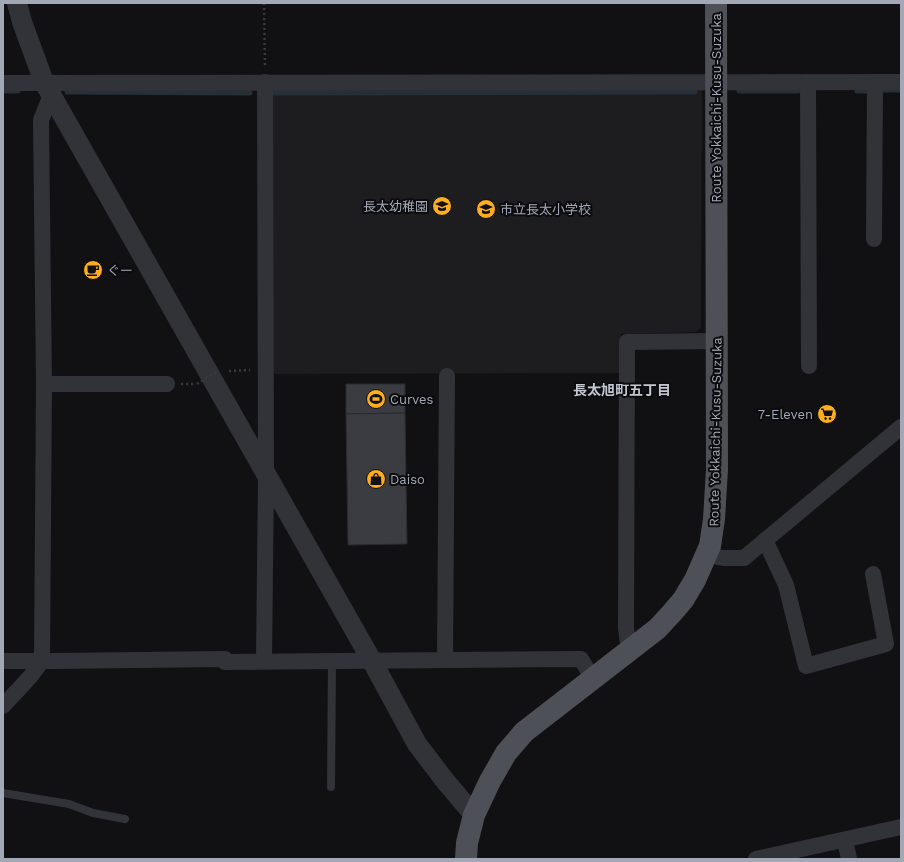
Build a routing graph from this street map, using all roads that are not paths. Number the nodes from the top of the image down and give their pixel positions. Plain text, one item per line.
1 (17, 3) edge
2 (716, 3) edge
3 (3, 82) edge
4 (264, 82) junction
5 (716, 82) junction
6 (808, 82) junction
7 (875, 82) junction
8 (901, 82) edge
9 (48, 89) junction
10 (874, 239) dead end
11 (717, 341) junction
12 (809, 366) dead end
13 (447, 376) dead end
14 (44, 384) junction
15 (167, 384) dead end
16 (901, 427) edge
17 (266, 476) junction
18 (765, 540) junction
19 (707, 555) junction
20 (873, 574) dead end
21 (629, 651) junction
22 (42, 660) junction
23 (445, 660) junction
24 (3, 661) edge
25 (264, 661) junction
26 (332, 661) junction
27 (372, 661) junction
28 (593, 679) junction
29 (3, 706) edge
30 (331, 787) dead end
31 (3, 793) edge
32 (474, 815) junction
33 (126, 819) dead end
34 (901, 827) edge
35 (844, 840) junction
36 (766, 858) edge
37 (466, 859) edge
38 (849, 859) edge

1 - 9 street
2 - 5 main road, Route Yokkaichi-Kusu-Suzuka
3 - 9 street
4 - 5 street
4 - 9 street
4 - 17 street
5 - 6 street
5 - 11 main road, Route Yokkaichi-Kusu-Suzuka
6 - 7 street
6 - 12 street
7 - 8 street
7 - 10 street
9 - 14 street
9 - 17 street
11 - 19 main road, Route Yokkaichi-Kusu-Suzuka
11 - 21 street
13 - 23 street
14 - 15 street
14 - 22 street
16 - 18 street
17 - 25 street
17 - 27 street
18 - 19 street
18 - 20 street
19 - 21 main road, Route Yokkaichi-Kusu-Suzuka
21 - 28 main road, Route Yokkaichi-Kusu-Suzuka
22 - 24 street
22 - 25 street
22 - 29 street
23 - 27 street
23 - 28 street
25 - 26 street
26 - 27 street
26 - 30 lane
27 - 32 street
28 - 32 main road, Route Yokkaichi-Kusu-Suzuka
31 - 33 lane
32 - 37 main road, Route Yokkaichi-Kusu-Suzuka
34 - 35 street
35 - 36 street
35 - 38 street

